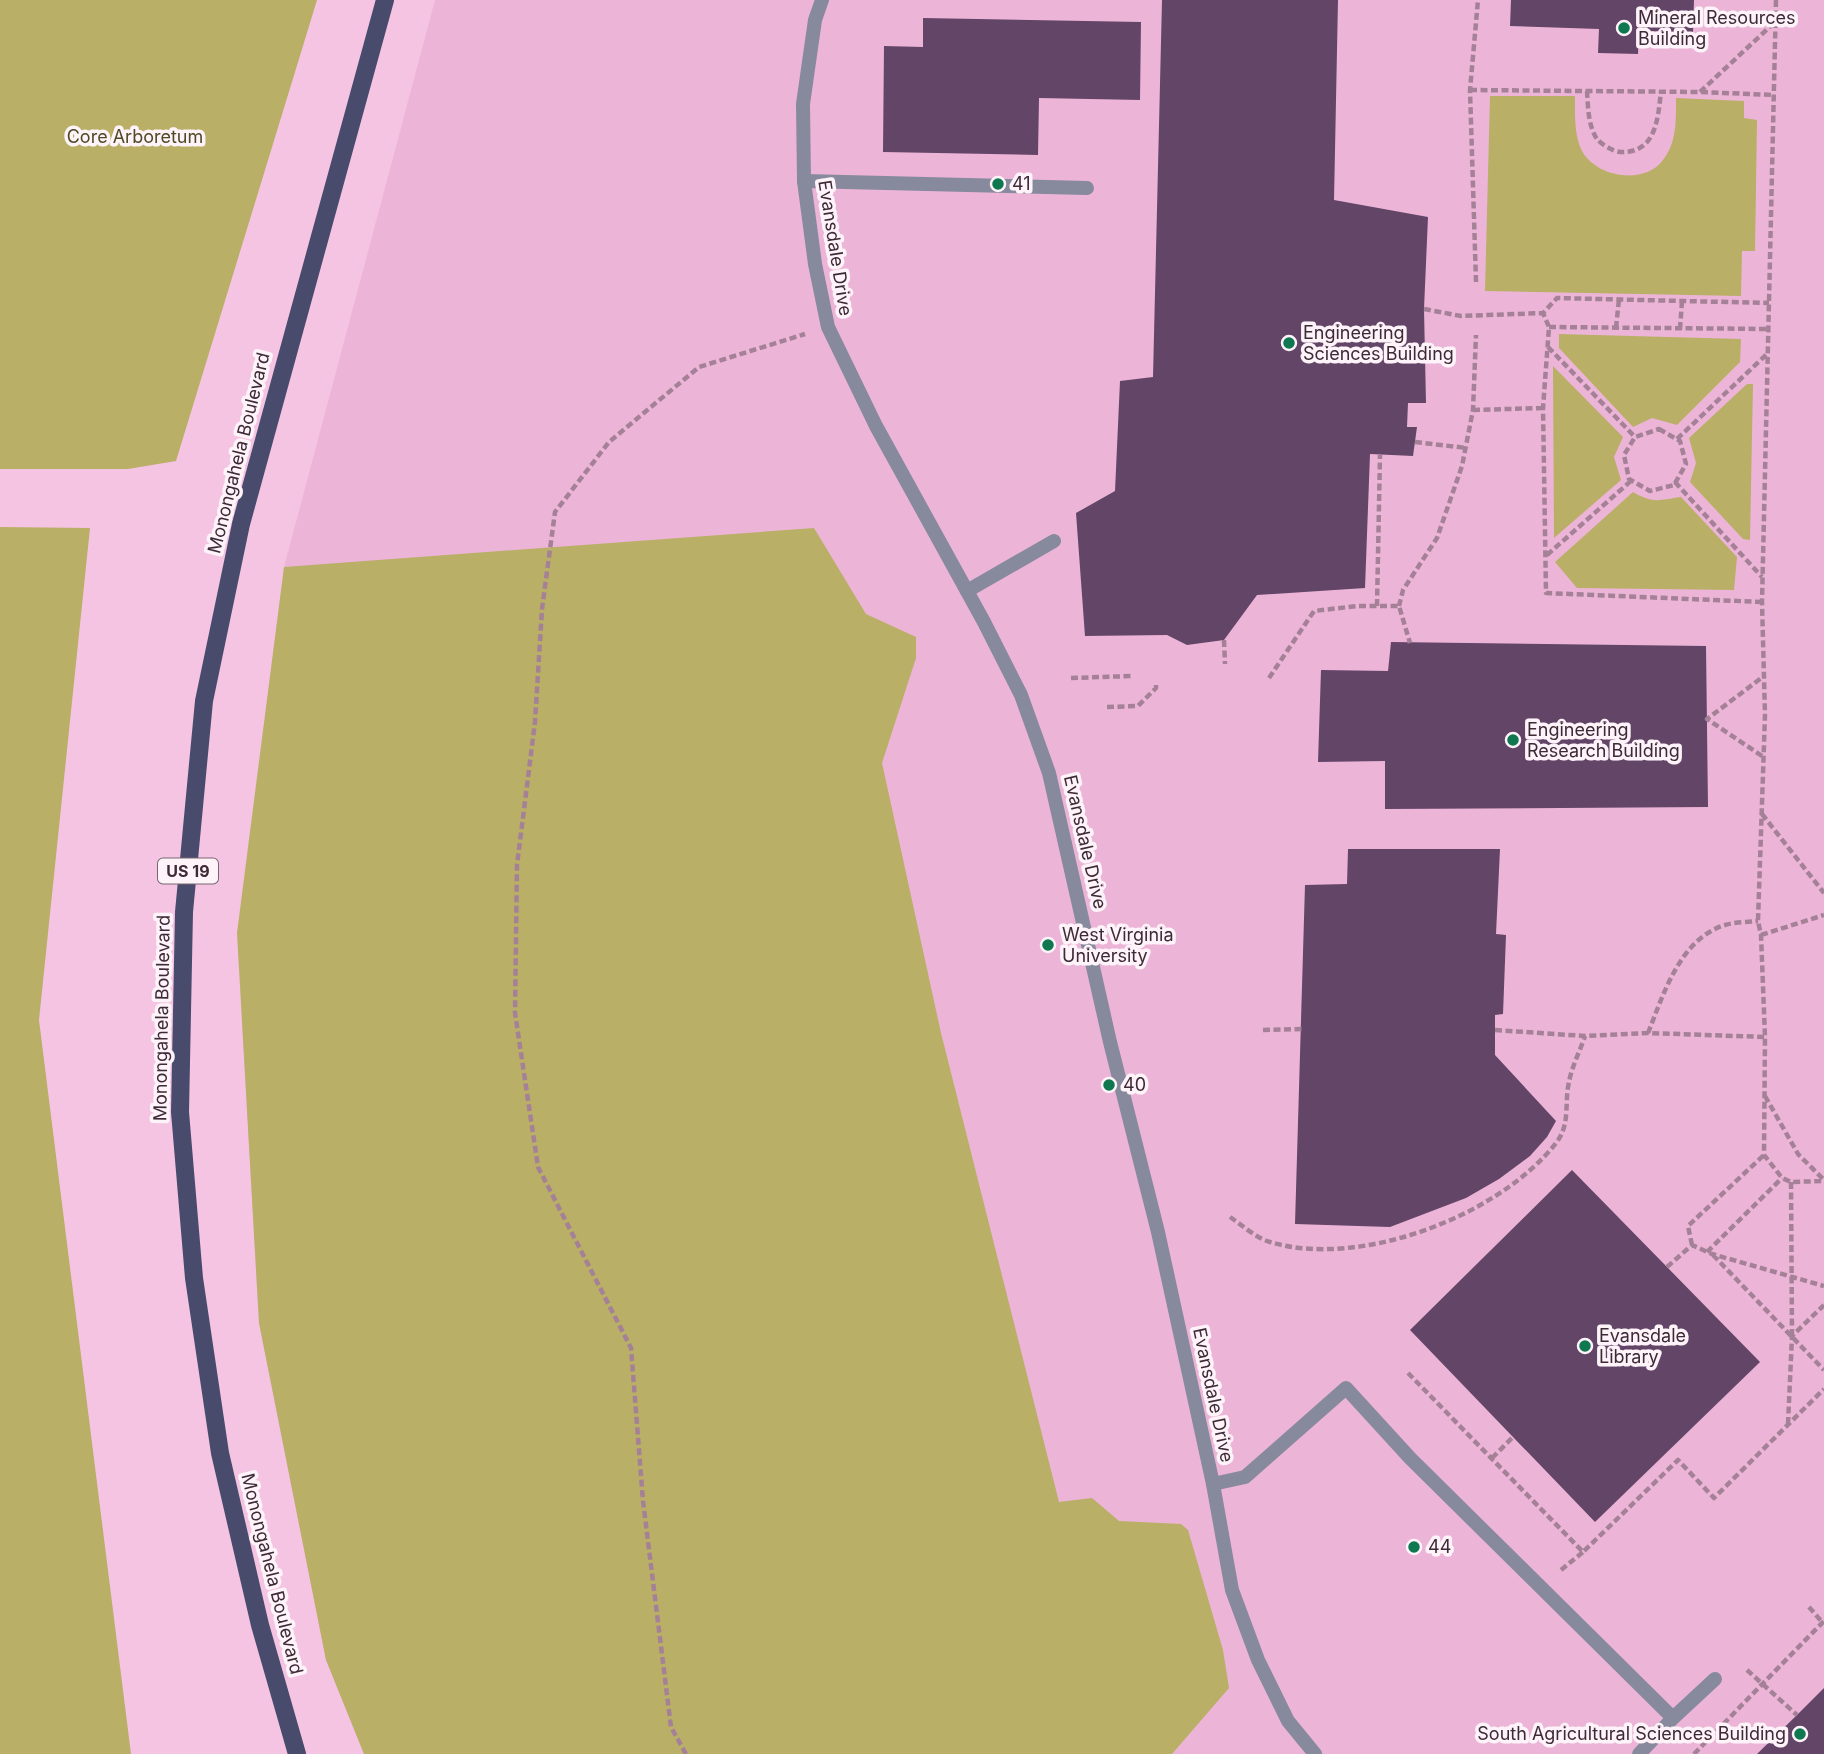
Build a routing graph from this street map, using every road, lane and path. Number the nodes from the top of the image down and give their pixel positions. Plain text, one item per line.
1 (385, 0) edge
2 (822, 0) edge
3 (1478, 0) edge
4 (1776, 0) edge
5 (1775, 21) junction
6 (1470, 90) junction
7 (1587, 90) junction
8 (1661, 92) junction
9 (1700, 92) junction
10 (1774, 95) junction
11 (804, 181) junction
12 (1087, 188) dead end
13 (1476, 282) dead end
14 (1619, 299) junction
15 (1682, 301) junction
16 (1769, 303) junction
17 (1424, 309) dead end
18 (1543, 313) junction
19 (828, 327) junction
20 (1549, 327) junction
21 (1616, 328) junction
22 (1679, 329) junction
23 (1769, 330) junction
24 (1476, 335) dead end
25 (1548, 346) junction
26 (1768, 352) junction
27 (1544, 408) junction
28 (1473, 410) junction
29 (1635, 437) junction
30 (1677, 439) junction
31 (1415, 442) dead end
32 (1467, 448) junction
33 (1380, 455) dead end
34 (1632, 481) junction
35 (1675, 482) junction
36 (1054, 541) dead end
37 (1547, 555) junction
38 (1763, 578) junction
39 (967, 591) junction
40 (1762, 601) junction
41 (1377, 606) junction
42 (1399, 606) junction
43 (1224, 640) dead end
44 (1409, 643) dead end
45 (1225, 664) dead end
46 (1132, 676) dead end
47 (1765, 676) junction
48 (1071, 678) dead end
49 (1269, 678) dead end
50 (1156, 683) dead end
51 (1107, 707) dead end
52 (1762, 756) junction
53 (1762, 814) junction
54 (1824, 893) edge
55 (1824, 915) edge
56 (1758, 921) junction
57 (1761, 935) junction
58 (1302, 1029) dead end
59 (1263, 1030) dead end
60 (1495, 1030) dead end
61 (1648, 1033) junction
62 (1585, 1036) junction
63 (1765, 1037) junction
64 (1765, 1095) junction
65 (1764, 1155) junction
66 (1782, 1178) junction
67 (1824, 1180) edge
68 (1791, 1182) junction
69 (1230, 1217) dead end
70 (1692, 1245) junction
71 (1709, 1253) junction
72 (1667, 1267) dead end
73 (1792, 1277) junction
74 (1824, 1286) edge
75 (1824, 1305) edge
76 (1792, 1336) junction
77 (1824, 1370) edge
78 (1408, 1373) dead end
79 (1824, 1389) edge
80 (1788, 1426) junction
81 (1513, 1437) dead end
82 (1492, 1458) junction
83 (1213, 1484) junction
84 (1583, 1552) junction
85 (1560, 1570) dead end
86 (1809, 1607) dead end
87 (1824, 1622) edge
88 (1747, 1670) dead end
89 (1715, 1679) dead end
90 (1761, 1684) junction
91 (1797, 1715) dead end
92 (1673, 1718) junction
93 (297, 1754) edge
94 (686, 1754) edge
95 (1315, 1754) edge
96 (1639, 1754) edge
97 (1695, 1754) edge

1 - 93 main road, Monongahela Boulevard / US 19
2 - 11 street, Evansdale Drive
3 - 6 path
4 - 5 path
5 - 9 path
5 - 10 path
6 - 7 path
6 - 13 path
7 - 8 path
7 - 8 path
8 - 9 path
9 - 10 path
10 - 16 path
11 - 12 street
11 - 19 street, Evansdale Drive
14 - 15 path
14 - 18 path
14 - 21 path
15 - 16 path
15 - 22 path
16 - 23 path
17 - 18 path
18 - 20 path
19 - 39 street, Evansdale Drive
19 - 94 path
20 - 21 path
20 - 25 path
21 - 22 path
22 - 23 path
23 - 26 path
24 - 28 path
25 - 27 path
25 - 29 path
26 - 30 path
26 - 38 path
27 - 28 path
27 - 37 path
28 - 32 path
29 - 30 path
29 - 34 path
30 - 35 path
31 - 32 path
32 - 42 path
33 - 41 path
34 - 35 path
34 - 37 path
35 - 38 path
36 - 39 street
37 - 40 path
38 - 40 path
39 - 83 street, Evansdale Drive
40 - 47 path
41 - 42 path
41 - 49 path
42 - 44 path
43 - 45 path
46 - 48 path
47 - 52 path
47 - 52 path
50 - 51 path
52 - 53 path
53 - 54 path
53 - 56 path
55 - 57 path
56 - 57 path
56 - 61 path
57 - 63 path
58 - 59 path
60 - 62 path
61 - 62 path
61 - 63 path
62 - 69 path
63 - 64 path
64 - 65 path
64 - 67 path
65 - 66 path
65 - 70 path
66 - 68 path
66 - 71 path
67 - 68 path
68 - 73 path
70 - 71 path
70 - 72 path
71 - 73 path
71 - 76 path
73 - 74 path
73 - 76 path
75 - 76 path
76 - 77 path
76 - 80 path
78 - 82 path
79 - 80 path
80 - 84 path
81 - 82 path
82 - 84 path
83 - 92 street
83 - 95 street, Evansdale Drive
84 - 85 path
86 - 87 path
87 - 90 path
88 - 90 path
89 - 92 street
90 - 91 path
90 - 97 path
92 - 96 street

